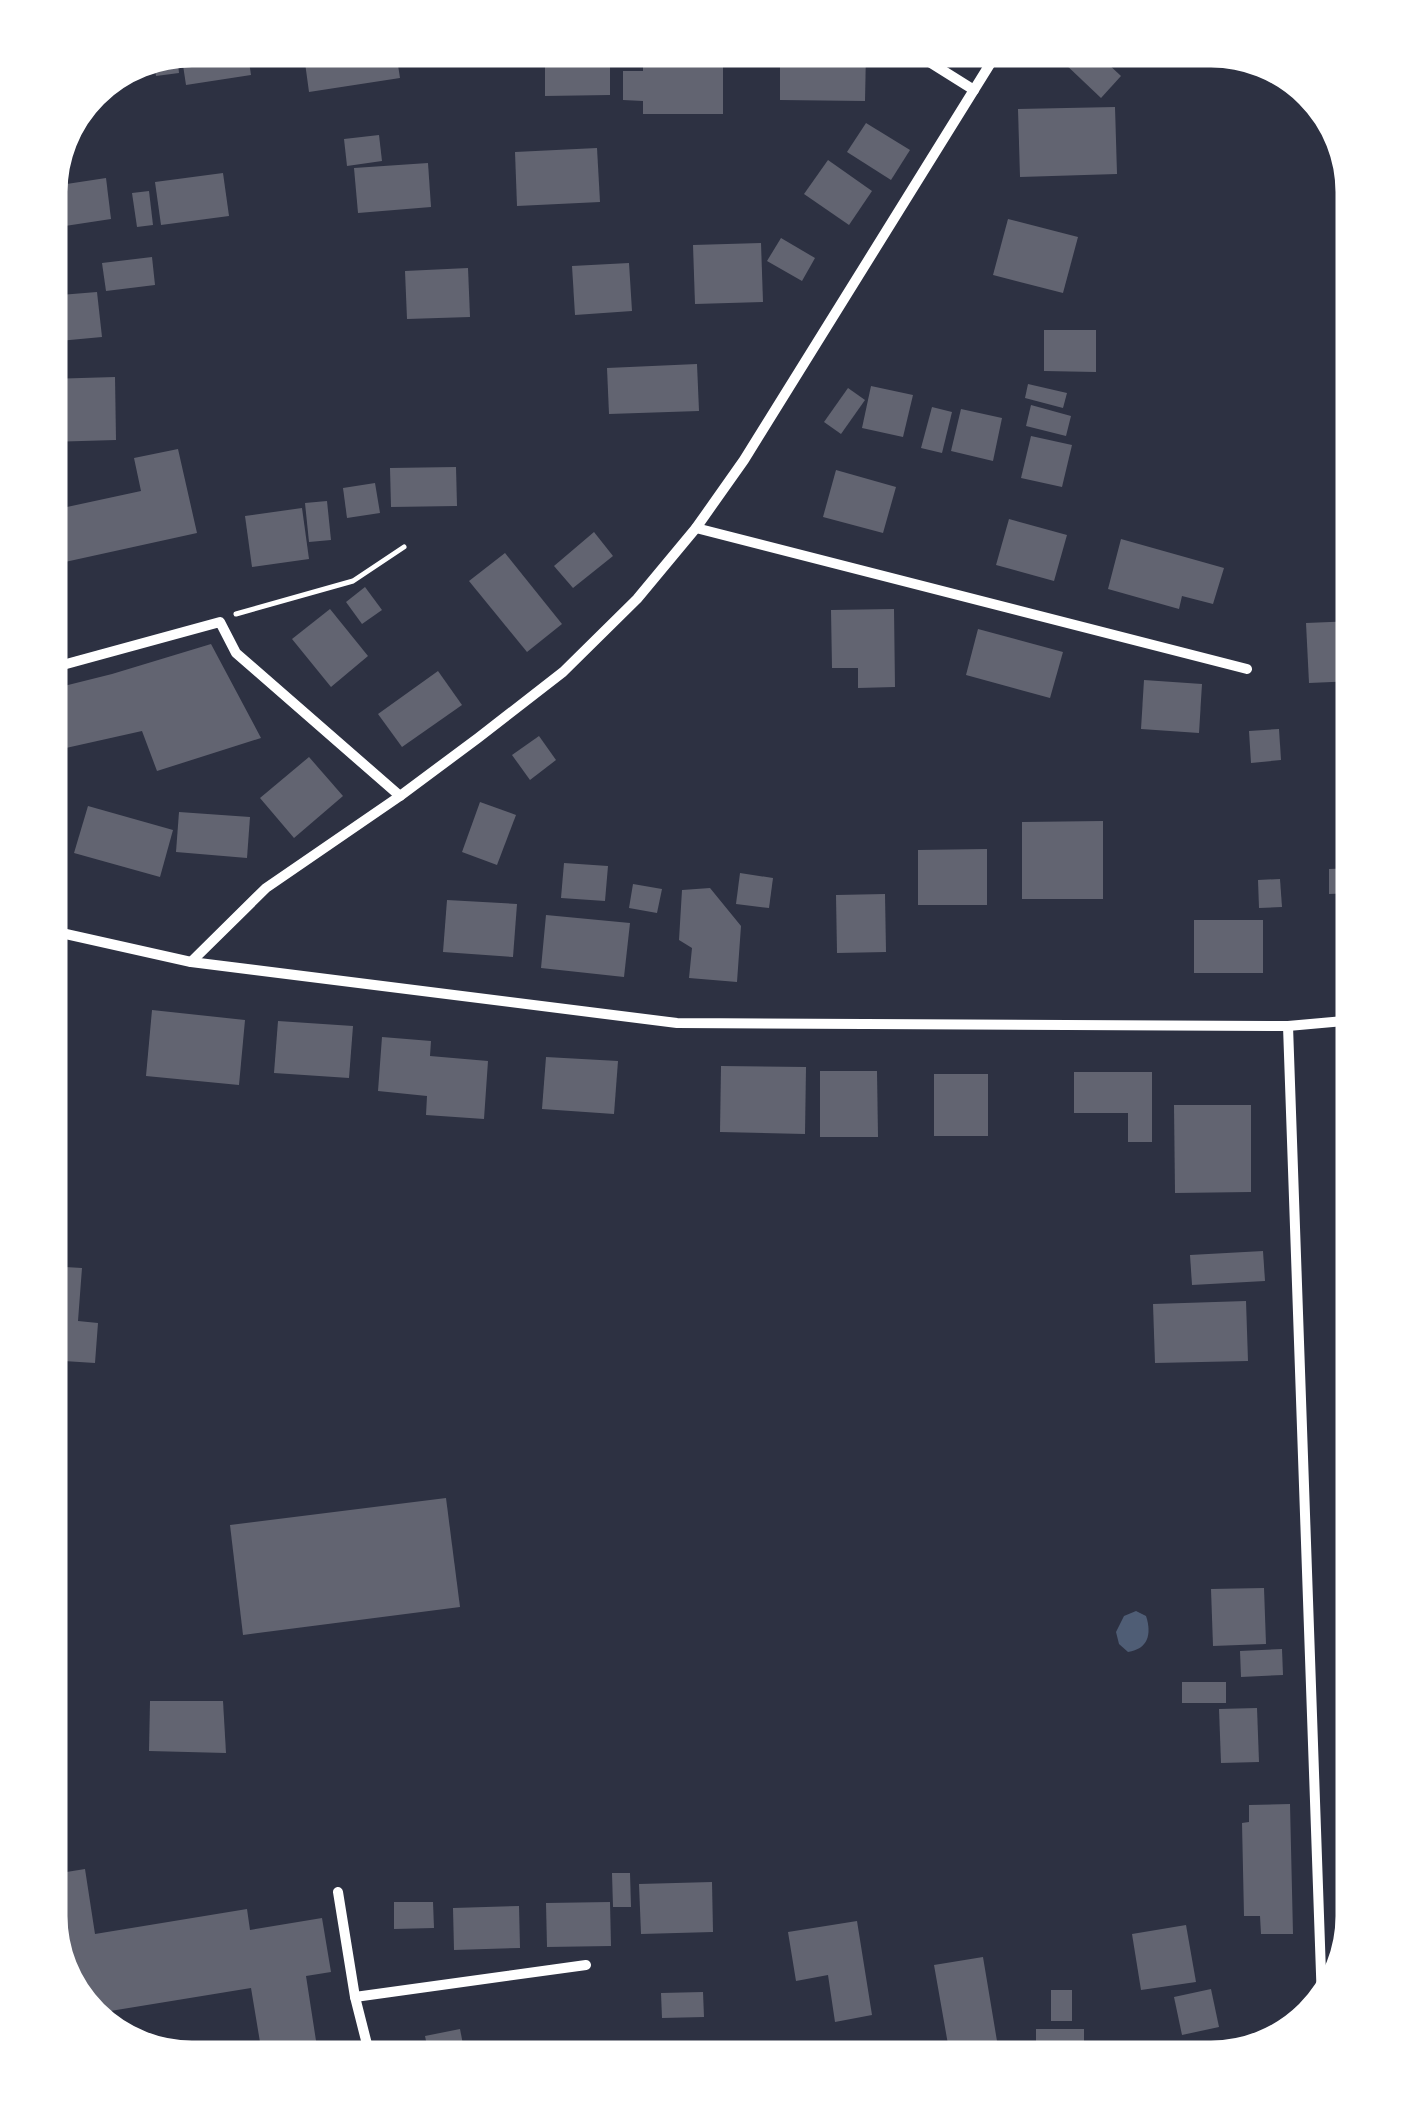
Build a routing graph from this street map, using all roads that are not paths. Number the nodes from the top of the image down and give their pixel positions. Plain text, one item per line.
1 (934, 65) edge
2 (989, 65) edge
3 (974, 90) junction
4 (696, 528) junction
5 (65, 664) edge
6 (1247, 669) dead end
7 (400, 796) junction
8 (65, 934) edge
9 (191, 962) junction
10 (1338, 1022) edge
11 (1288, 1026) junction
12 (338, 1892) dead end
13 (586, 1965) dead end
14 (1321, 1979) edge
15 (355, 1997) junction
16 (367, 2043) edge

1 - 3 street
2 - 3 street
3 - 4 street
4 - 6 street
4 - 7 street
5 - 7 street
7 - 9 street
8 - 9 street
9 - 11 street
10 - 11 street
11 - 14 street
12 - 15 street
13 - 15 street
15 - 16 street

